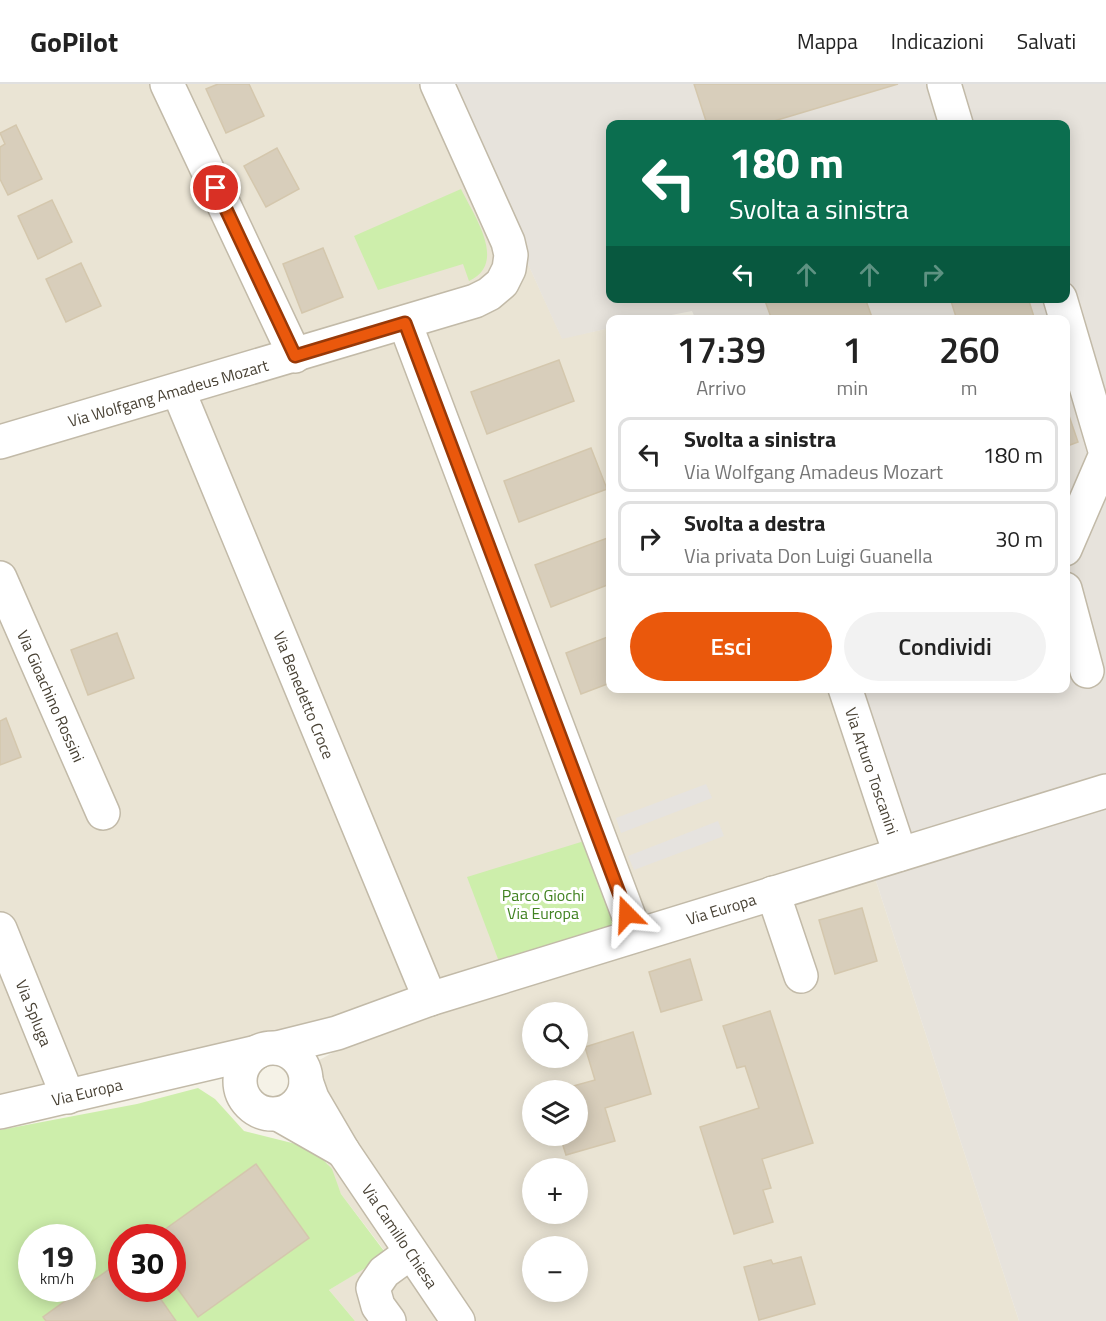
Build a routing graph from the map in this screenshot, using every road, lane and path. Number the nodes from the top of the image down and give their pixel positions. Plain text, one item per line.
1 (167, 84) edge
2 (437, 84) edge
3 (945, 84) edge
4 (955, 120) edge
5 (405, 323) junction
6 (1070, 332) edge
7 (295, 356) junction
8 (178, 390) junction
9 (0, 442) edge
10 (1073, 508) edge
11 (1070, 523) edge
12 (0, 578) edge
13 (1070, 608) edge
14 (1087, 671) dead end
15 (847, 693) edge
16 (1106, 790) edge
17 (103, 813) dead end
18 (900, 854) junction
19 (772, 893) junction
20 (0, 929) edge
21 (636, 935) junction
22 (801, 976) dead end
23 (430, 999) junction
24 (337, 1033) junction
25 (267, 1050) junction
26 (174, 1071) junction
27 (306, 1077) junction
28 (68, 1097) junction
29 (263, 1110) junction
30 (0, 1112) edge
31 (343, 1151) junction
32 (410, 1253) junction
33 (389, 1321) edge
34 (458, 1321) edge

1 - 7 street
2 - 5 street, Via Wolfgang Amadeus Mozart
3 - 4 street
5 - 7 street, Via Wolfgang Amadeus Mozart
5 - 21 street
6 - 10 street
7 - 8 street, Via Wolfgang Amadeus Mozart
8 - 9 street, Via Wolfgang Amadeus Mozart
8 - 23 street, Via Benedetto Croce
10 - 11 street
12 - 17 street, Via Gioachino Rossini
13 - 14 street
15 - 18 street, Via Arturo Toscanini
16 - 18 street, Via Europa
18 - 19 street, Via Europa
19 - 21 street, Via Europa
19 - 22 street
20 - 28 street, Via Spluga
21 - 23 street, Via Europa
23 - 24 street, Via Europa
24 - 25 street, Via Europa
24 - 27 street
25 - 26 street, Via Europa
25 - 27 street
25 - 29 street
26 - 28 street, Via Europa
26 - 29 street
27 - 29 street
27 - 31 street, Via Camillo Chiesa
28 - 30 street, Via Europa
29 - 31 street, Via Camillo Chiesa
31 - 32 street, Via Camillo Chiesa
32 - 33 street
32 - 34 street, Via Camillo Chiesa

